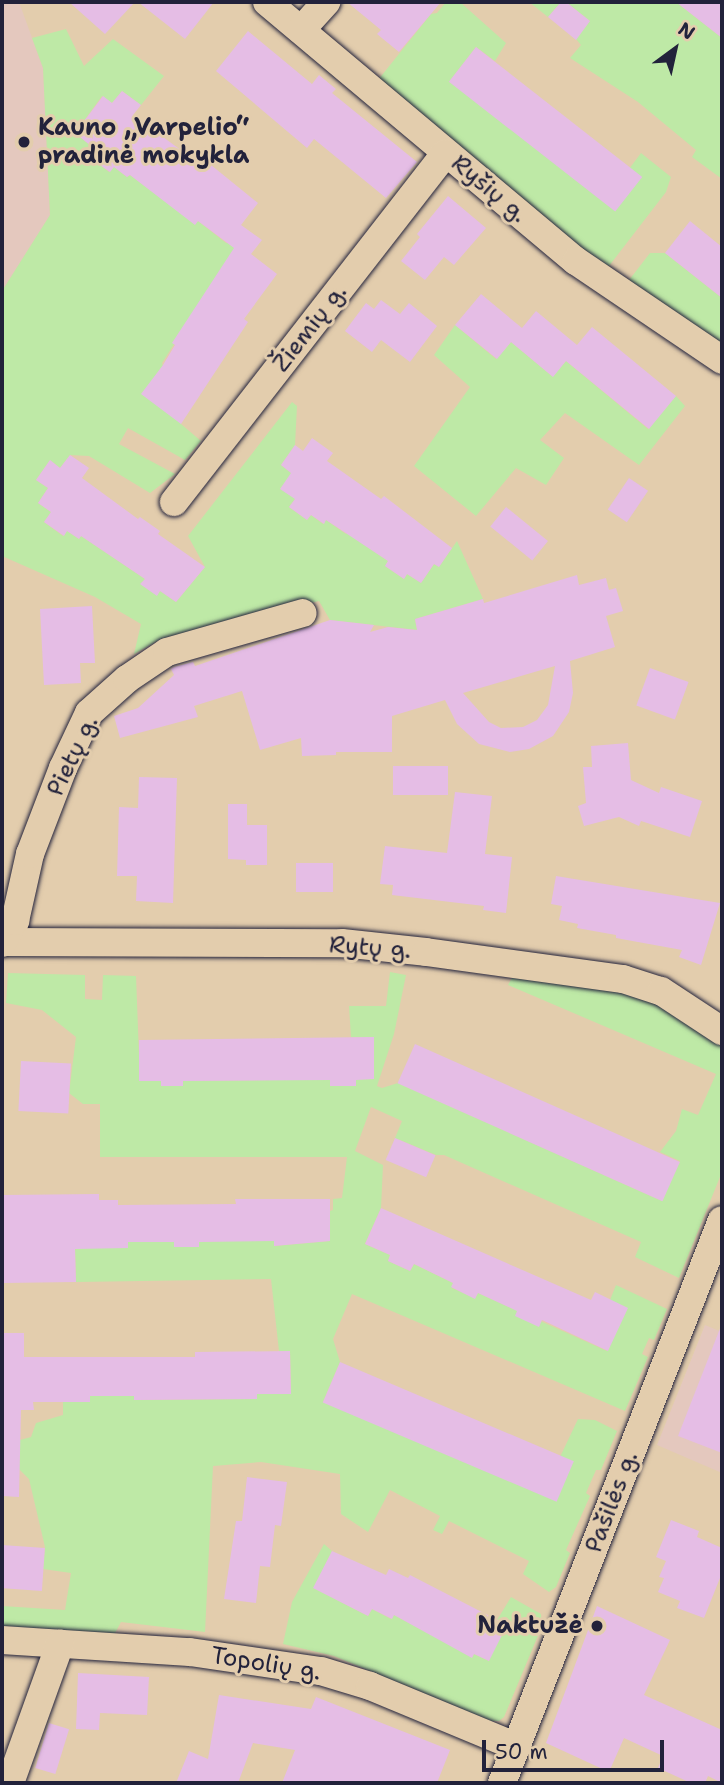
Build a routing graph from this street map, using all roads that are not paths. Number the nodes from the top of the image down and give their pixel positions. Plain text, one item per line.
1 (267, 2) edge
2 (326, 2) edge
3 (301, 30) junction
4 (446, 153) junction
5 (722, 360) edge
6 (174, 502) dead end
7 (303, 613) dead end
8 (2, 942) edge
9 (722, 1031) edge
10 (722, 1220) edge
11 (2, 1640) edge
12 (60, 1644) junction
13 (517, 1746) junction
14 (10, 1783) edge
15 (502, 1783) edge

1 - 3 street, Ryšių g.
2 - 3 street
3 - 4 street, Ryšių g.
4 - 5 street, Ryšių g.
4 - 6 street, Žiemių g.
7 - 8 street, Pietų g.
8 - 9 street, Rytų g.
10 - 13 street, Pašilės g.
11 - 12 street, Topolių g.
12 - 13 street, Topolių g.
12 - 14 street
13 - 15 street, Pašilės g.

